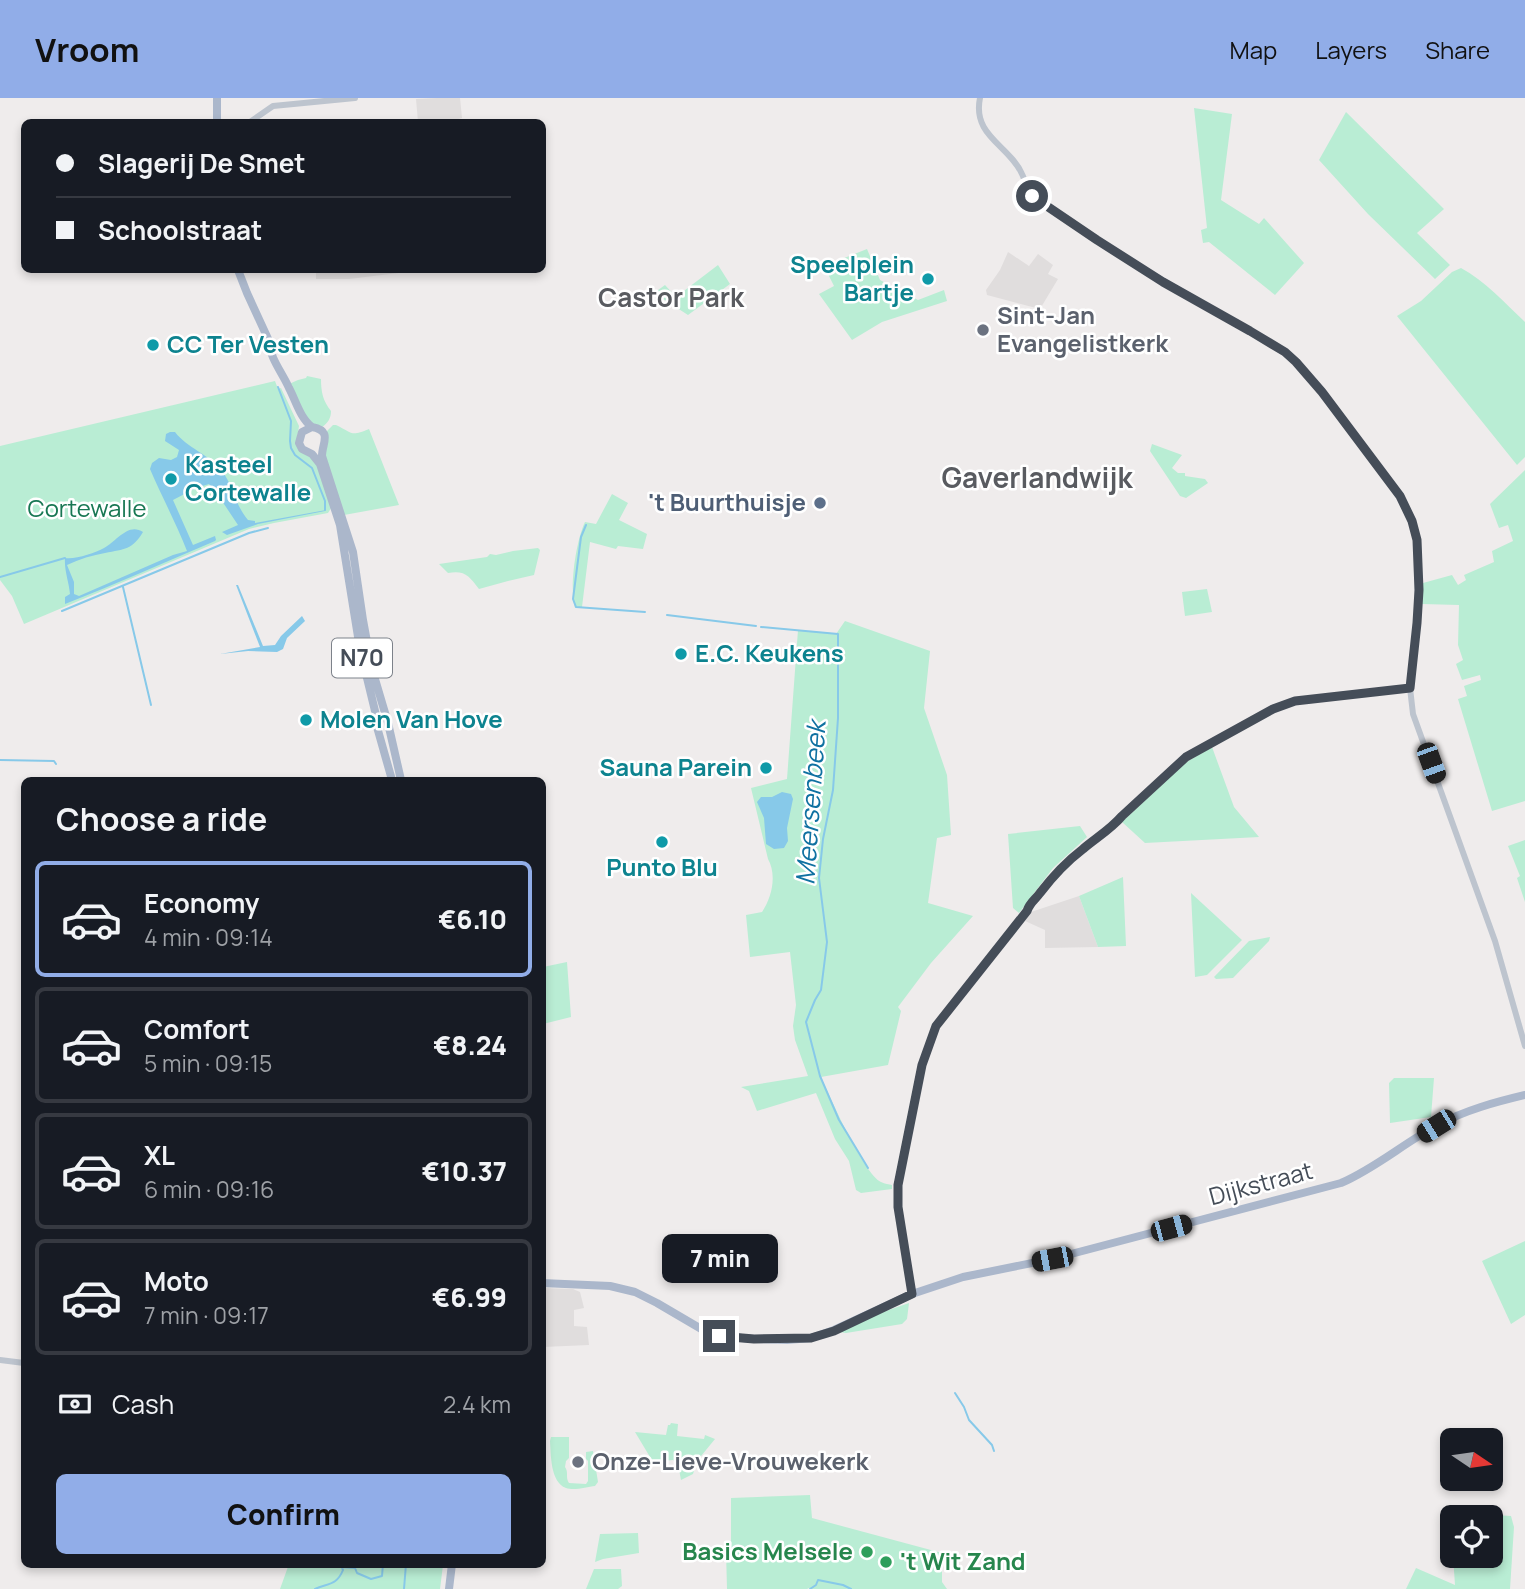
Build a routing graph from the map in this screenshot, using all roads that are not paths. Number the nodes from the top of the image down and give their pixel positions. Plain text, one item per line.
1 (217, 98) edge
2 (355, 98) edge
3 (980, 98) edge
4 (217, 119) edge
5 (254, 119) edge
6 (237, 273) edge
7 (281, 376) junction
8 (312, 427) junction
9 (302, 432) junction
10 (322, 450) junction
11 (312, 454) junction
12 (1410, 688) junction
13 (391, 777) edge
14 (400, 777) edge
15 (1525, 1046) edge
16 (1525, 1095) edge
17 (546, 1283) edge
18 (912, 1294) junction
19 (0, 1360) edge
20 (21, 1363) edge
21 (452, 1568) edge
22 (449, 1589) edge

1 - 4 main road
2 - 5 street
3 - 12 street
6 - 7 main road, N70
7 - 8 main road, N70
7 - 9 main road, N70
8 - 9 main road
8 - 10 main road, N70
9 - 11 main road, N70
10 - 11 main road
10 - 14 main road, N70
11 - 13 main road, N70
12 - 15 street
12 - 18 street
16 - 18 main road, Dijkstraat
17 - 18 main road, Dijkstraat
19 - 20 street
21 - 22 main road

